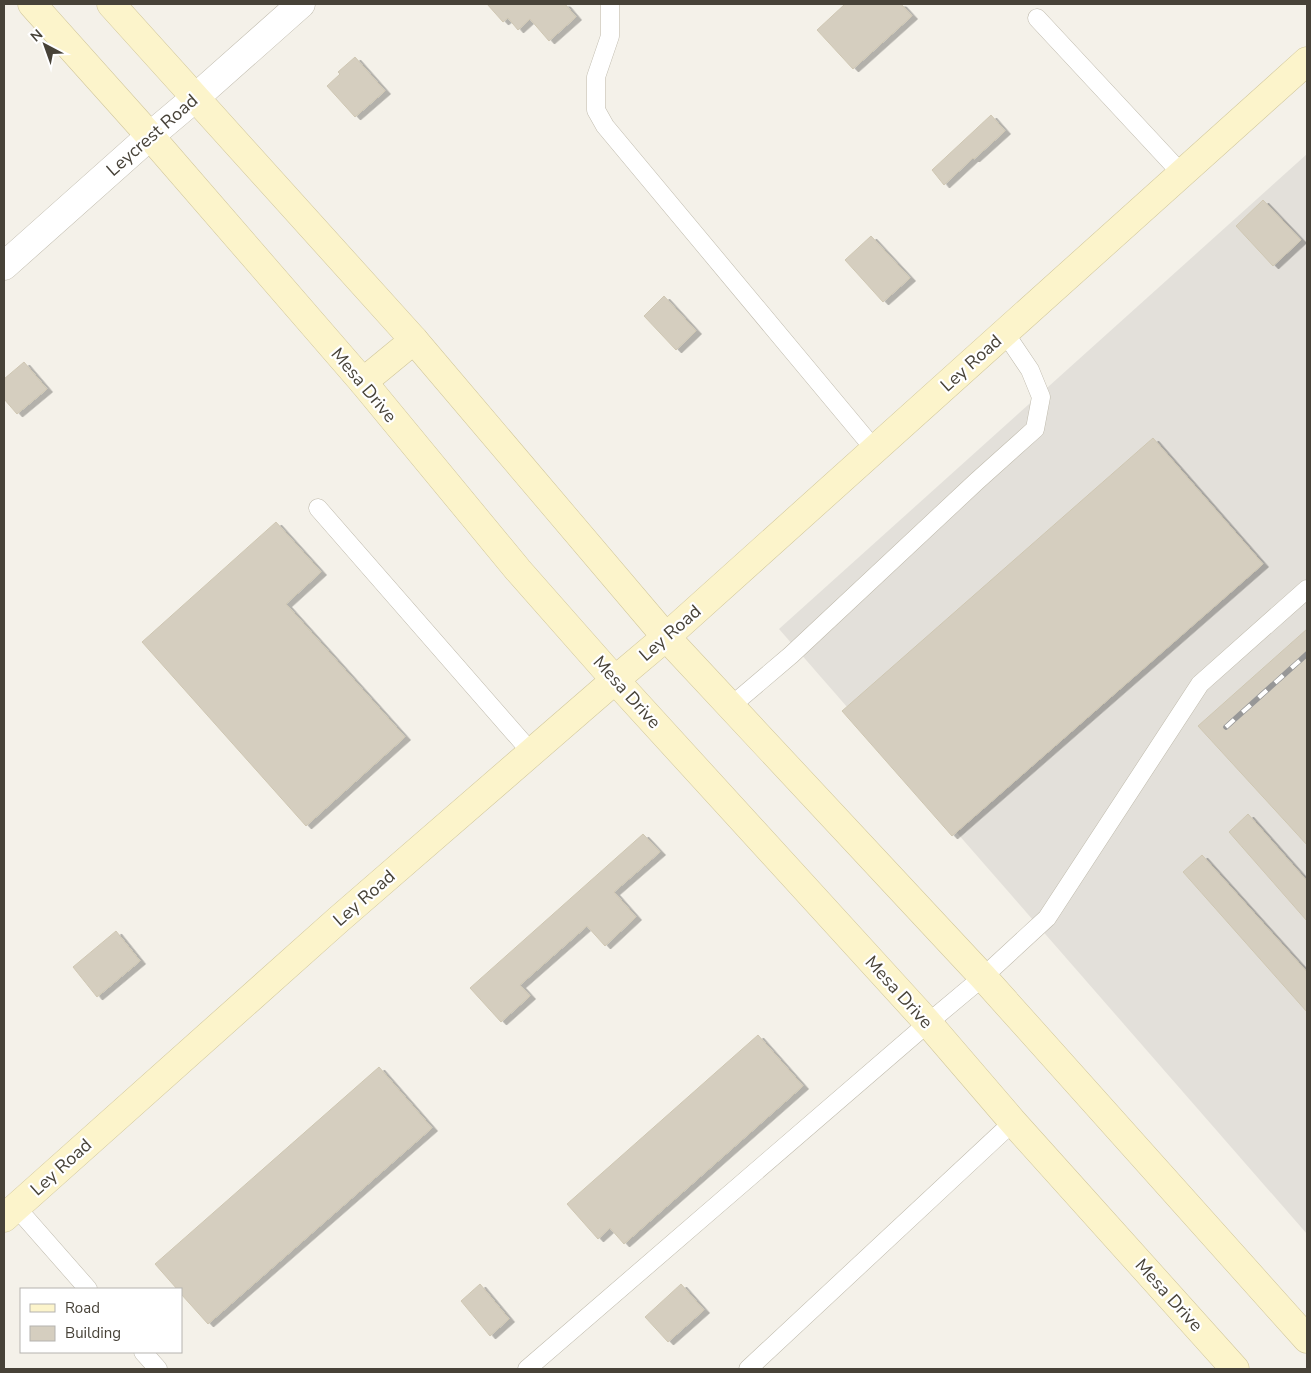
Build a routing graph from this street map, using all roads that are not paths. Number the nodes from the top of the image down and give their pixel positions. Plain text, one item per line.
1 (32, 4) edge
2 (111, 4) edge
3 (301, 4) edge
4 (610, 4) edge
5 (1037, 18) dead end
6 (1307, 61) edge
7 (195, 98) junction
8 (150, 136) junction
9 (1182, 174) junction
10 (4, 266) edge
11 (1004, 333) junction
12 (414, 340) junction
13 (363, 382) junction
14 (874, 450) junction
15 (318, 508) dead end
16 (1307, 589) edge
17 (666, 637) junction
18 (615, 680) junction
19 (731, 706) junction
20 (532, 752) junction
21 (983, 977) junction
22 (928, 1023) junction
23 (1014, 1122) junction
24 (10, 1212) edge
25 (87, 1288) edge
26 (1307, 1339) edge
27 (144, 1353) edge
28 (158, 1369) edge
29 (527, 1369) edge
30 (748, 1369) edge
31 (1236, 1369) edge

1 - 8 main road, Mesa Drive
2 - 7 main road
3 - 7 street, Leycrest Road
4 - 14 lane
5 - 9 lane
6 - 9 main road, Ley Road
7 - 8 street, Leycrest Road
7 - 12 main road
8 - 10 street, Leycrest Road
8 - 13 main road, Mesa Drive
9 - 11 main road, Ley Road
11 - 14 main road, Ley Road
11 - 19 lane
12 - 13 main road
12 - 17 main road
13 - 18 main road, Mesa Drive
14 - 17 main road, Ley Road
15 - 20 lane
16 - 21 lane
17 - 18 main road, Ley Road
17 - 19 main road
18 - 20 main road, Ley Road
18 - 22 main road, Mesa Drive
19 - 21 main road
20 - 24 main road, Ley Road
21 - 22 lane
21 - 26 main road
22 - 23 main road, Mesa Drive
22 - 29 lane
23 - 30 lane
23 - 31 main road, Mesa Drive
24 - 25 lane
27 - 28 lane

